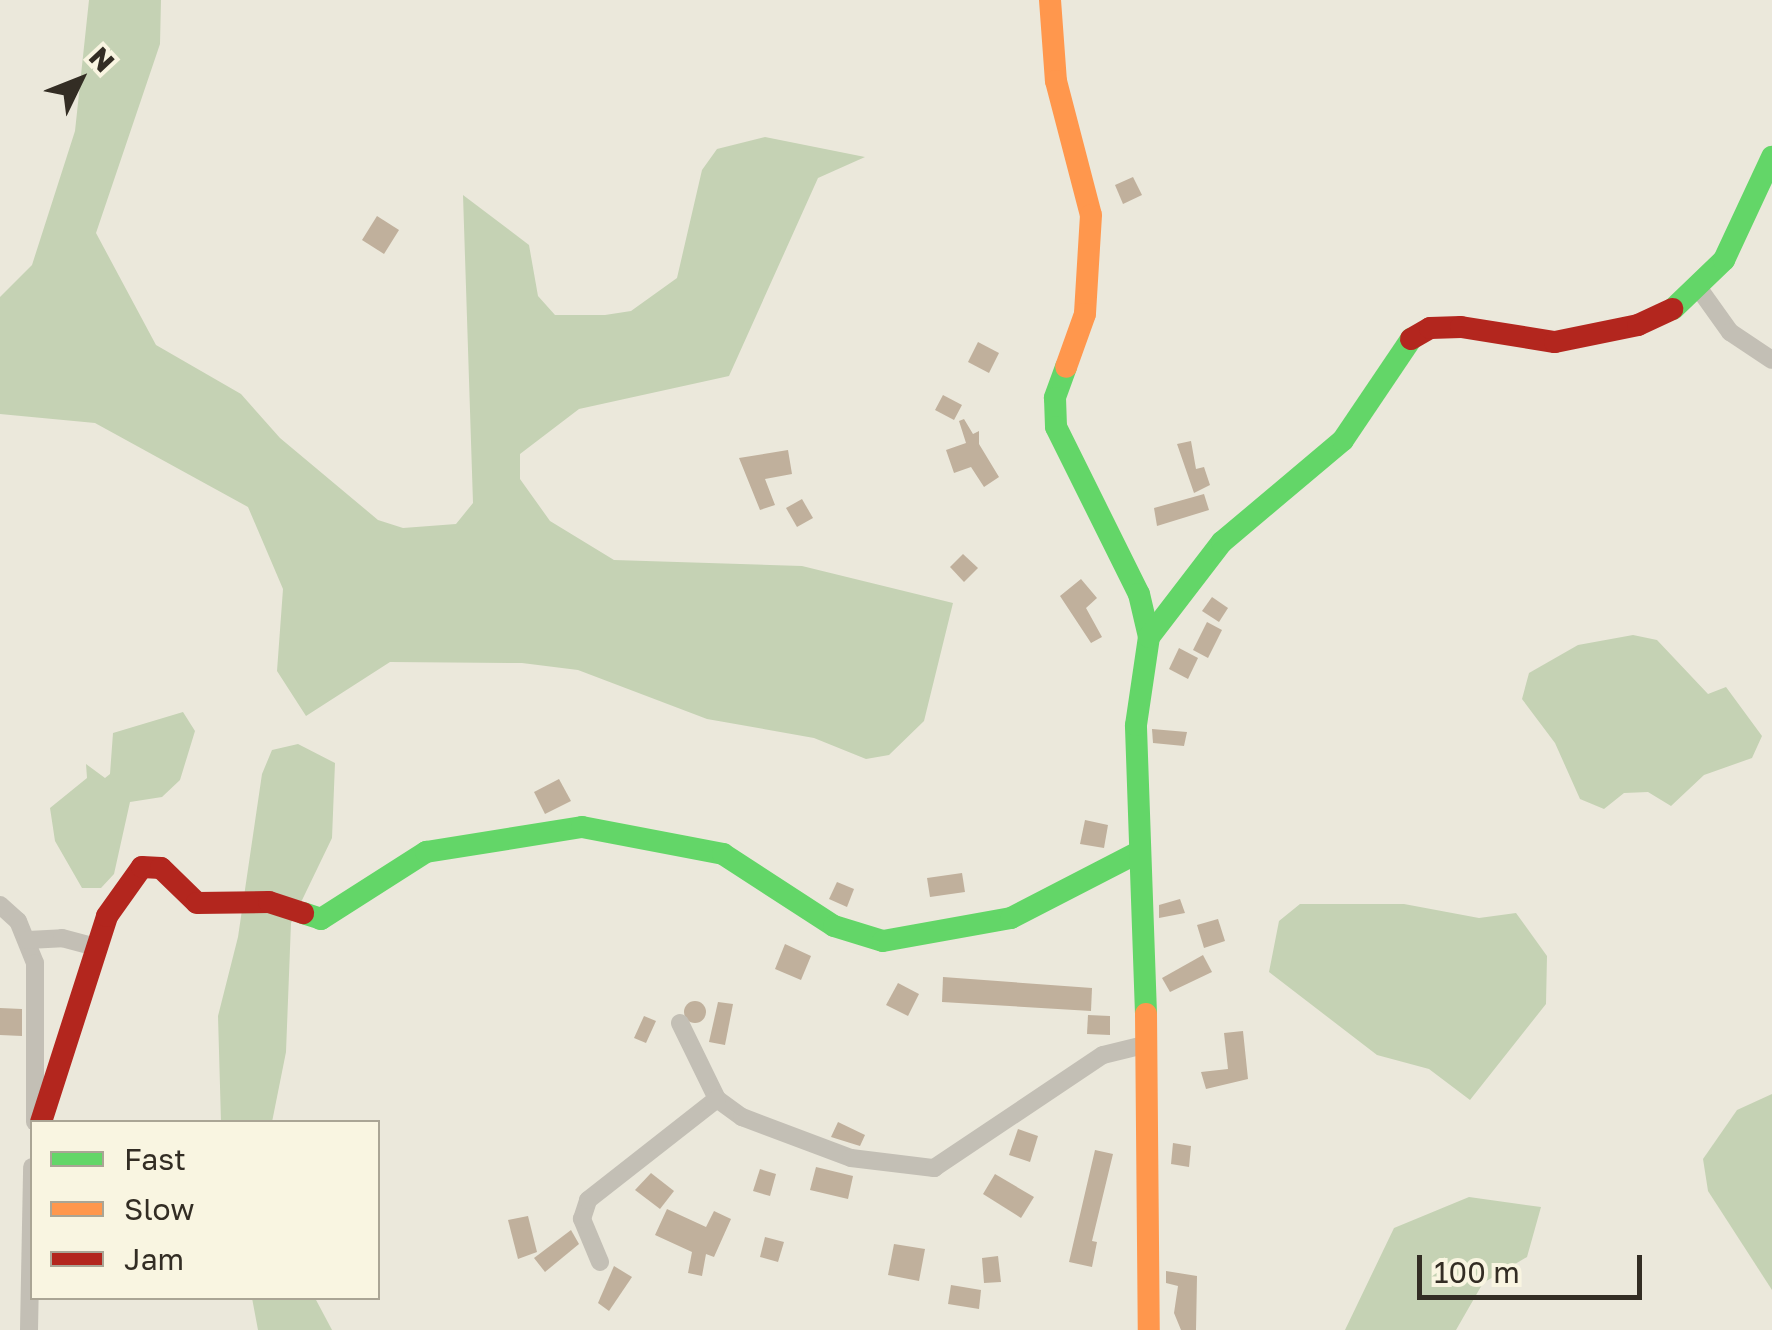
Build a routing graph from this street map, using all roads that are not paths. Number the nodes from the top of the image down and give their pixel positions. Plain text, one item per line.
1 (1050, 0) edge
2 (1772, 157) edge
3 (1700, 290) junction
4 (1772, 360) edge
5 (1149, 637) junction
6 (1137, 853) junction
7 (0, 905) edge
8 (28, 940) junction
9 (96, 947) junction
10 (680, 1023) dead end
11 (1144, 1045) junction
12 (717, 1099) junction
13 (38, 1120) edge
14 (39, 1120) edge
15 (600, 1262) dead end
16 (30, 1276) edge
17 (29, 1330) edge
18 (1149, 1330) edge

1 - 5 street
2 - 3 street
3 - 4 street
3 - 5 street
5 - 6 street
6 - 9 street
6 - 11 street
7 - 8 street
8 - 9 street
8 - 13 street
9 - 14 street
10 - 12 street
11 - 12 street
11 - 18 street
12 - 15 street
16 - 17 street

